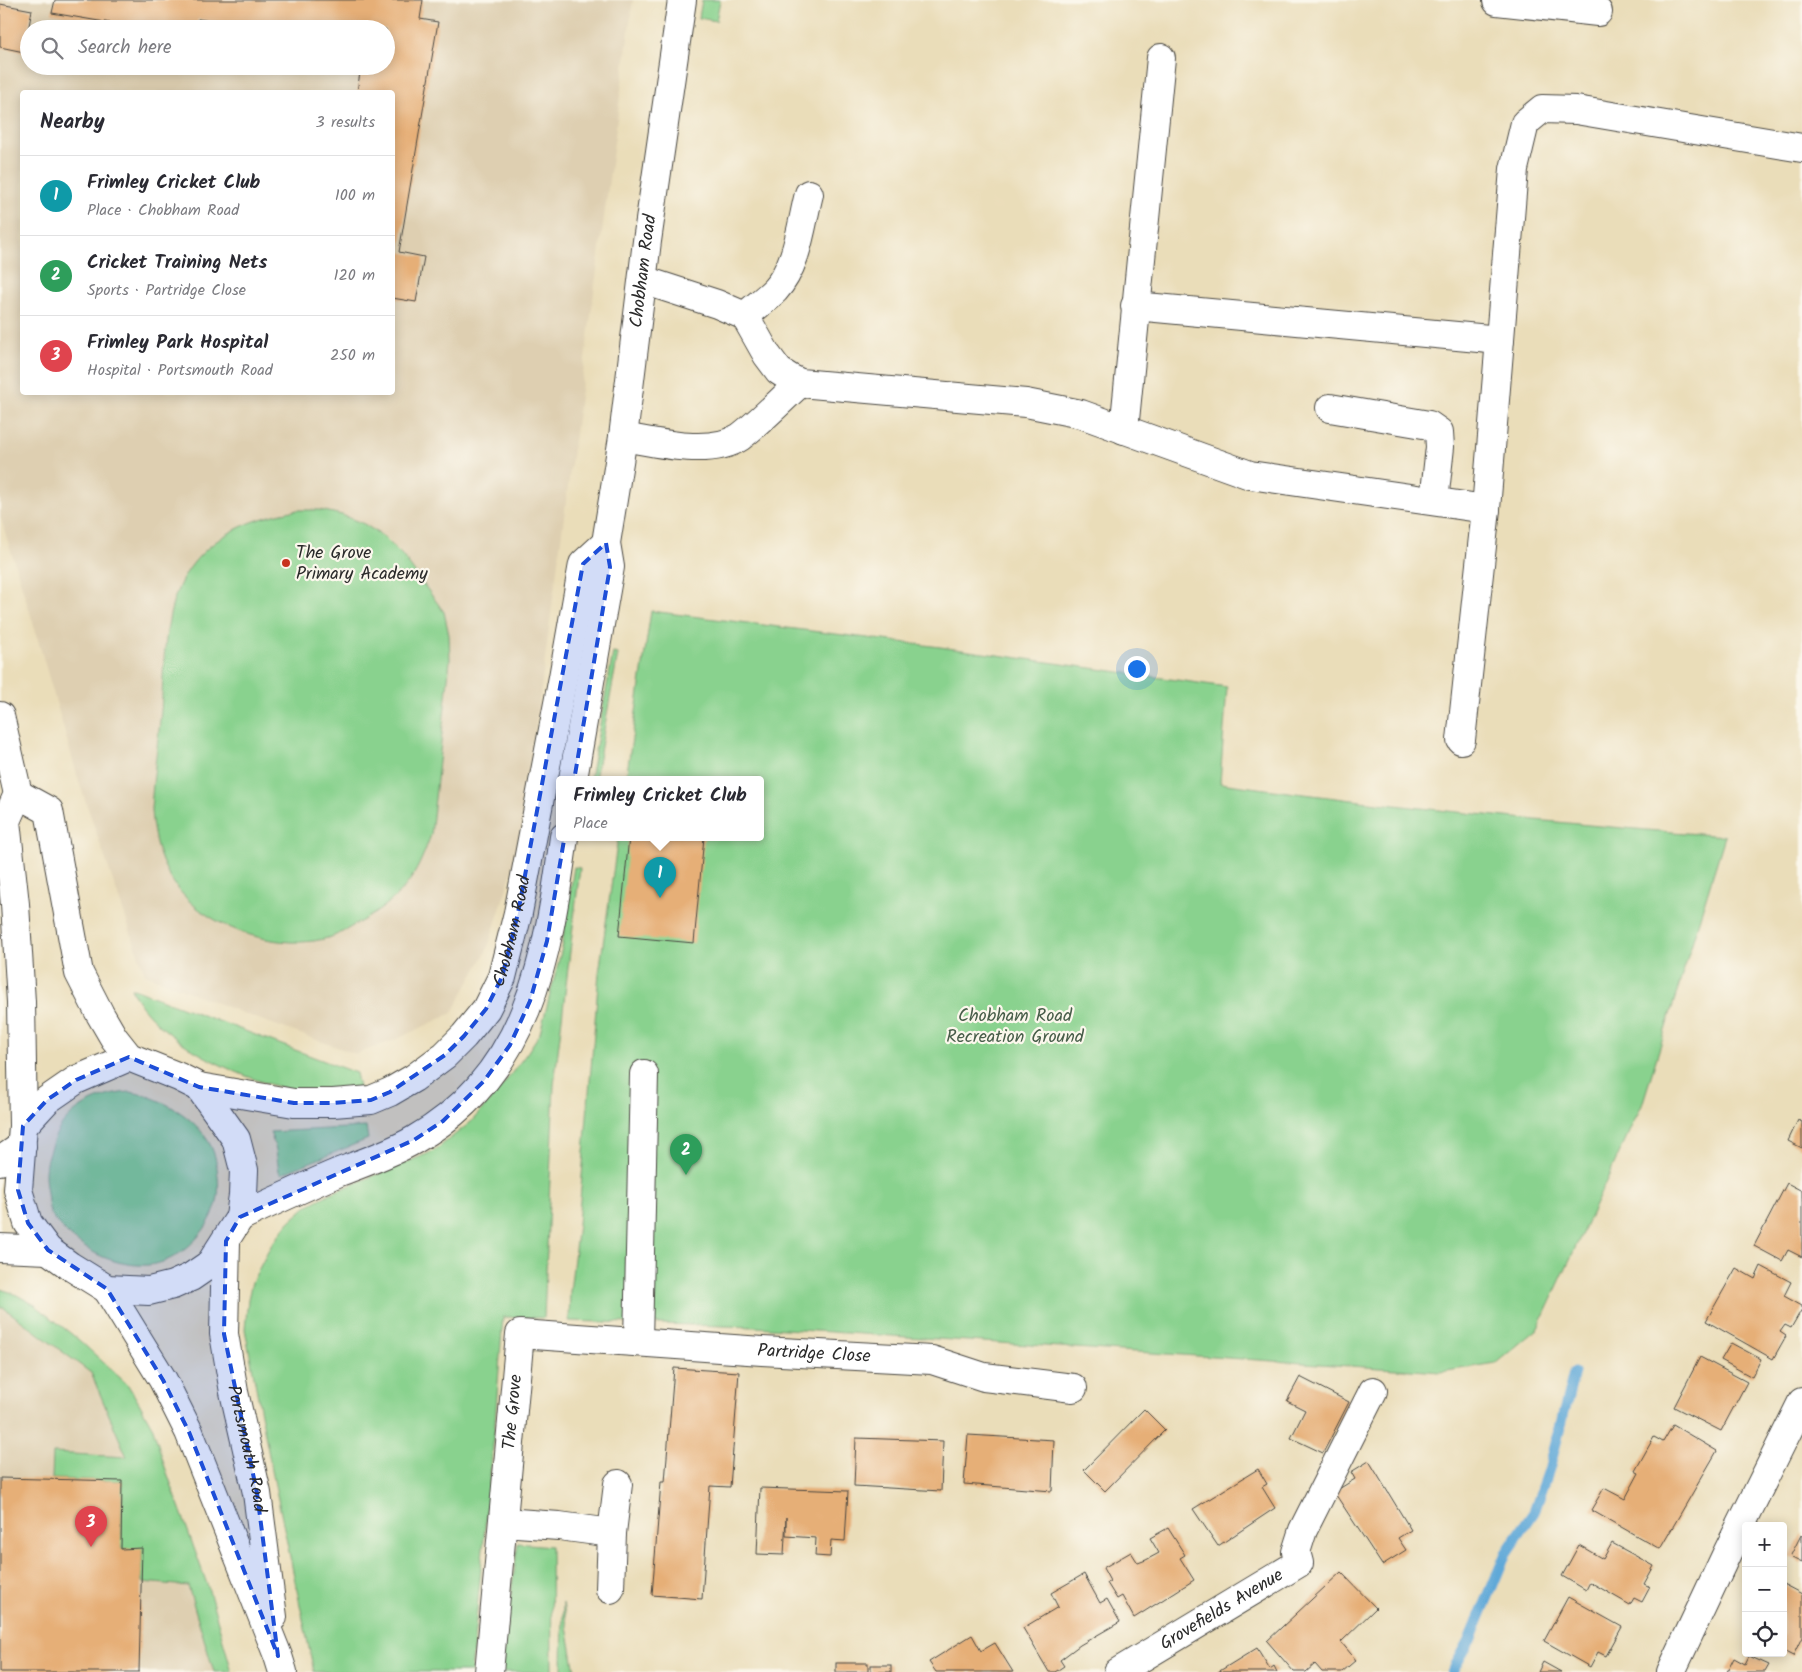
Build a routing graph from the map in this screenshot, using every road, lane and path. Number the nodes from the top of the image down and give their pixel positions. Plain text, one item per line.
1 (682, 0) edge
2 (1497, 1) edge
3 (1546, 3) edge
4 (1598, 12) dead end
5 (1161, 58) dead end
6 (1802, 148) edge
7 (809, 194) dead end
8 (643, 280) junction
9 (1135, 306) junction
10 (746, 316) junction
11 (1500, 340) junction
12 (800, 383) junction
13 (1330, 408) dead end
14 (1124, 430) junction
15 (623, 437) junction
16 (1434, 501) junction
17 (1486, 508) junction
18 (606, 543) junction
19 (0, 716) edge
20 (1461, 740) dead end
21 (574, 776) edge
22 (18, 794) junction
23 (563, 841) edge
24 (129, 1057) junction
25 (644, 1074) dead end
26 (199, 1087) junction
27 (15, 1145) edge
28 (240, 1217) junction
29 (226, 1241) junction
30 (0, 1248) edge
31 (48, 1250) junction
32 (107, 1289) junction
33 (552, 1337) joint
34 (638, 1341) junction
35 (1073, 1388) dead end
36 (1374, 1391) dead end
37 (1802, 1402) edge
38 (618, 1484) dead end
39 (503, 1522) junction
40 (612, 1534) junction
41 (610, 1589) dead end
42 (281, 1664) edge
43 (488, 1672) edge
44 (1118, 1672) edge
45 (1671, 1672) edge

1 - 8 main road, Chobham Road
2 - 3 main road
3 - 4 main road
5 - 9 main road
6 - 11 main road
7 - 10 main road
8 - 10 main road
8 - 15 main road, Chobham Road
9 - 11 main road
9 - 14 main road
10 - 12 main road
11 - 17 main road
12 - 14 main road
12 - 15 main road
13 - 16 main road
14 - 16 main road
15 - 18 main road, Chobham Road
16 - 17 main road
17 - 20 main road
18 - 21 main road, Chobham Road
18 - 26 main road, Chobham Road
19 - 22 main road
22 - 24 main road
22 - 27 main road
23 - 28 main road, Chobham Road
24 - 26 main road
24 - 27 main road
25 - 34 main road
26 - 28 main road
27 - 31 main road
28 - 29 main road
29 - 32 main road
29 - 42 main road, Portsmouth Road
30 - 31 main road
31 - 32 main road
32 - 42 main road, Portsmouth Road
33 - 34 main road, Partridge Close
33 - 39 main road, The Grove
34 - 35 main road, Partridge Close
36 - 44 main road, Grovefields Avenue
37 - 45 main road
38 - 40 main road
39 - 40 main road
39 - 43 main road, The Grove
40 - 41 main road

